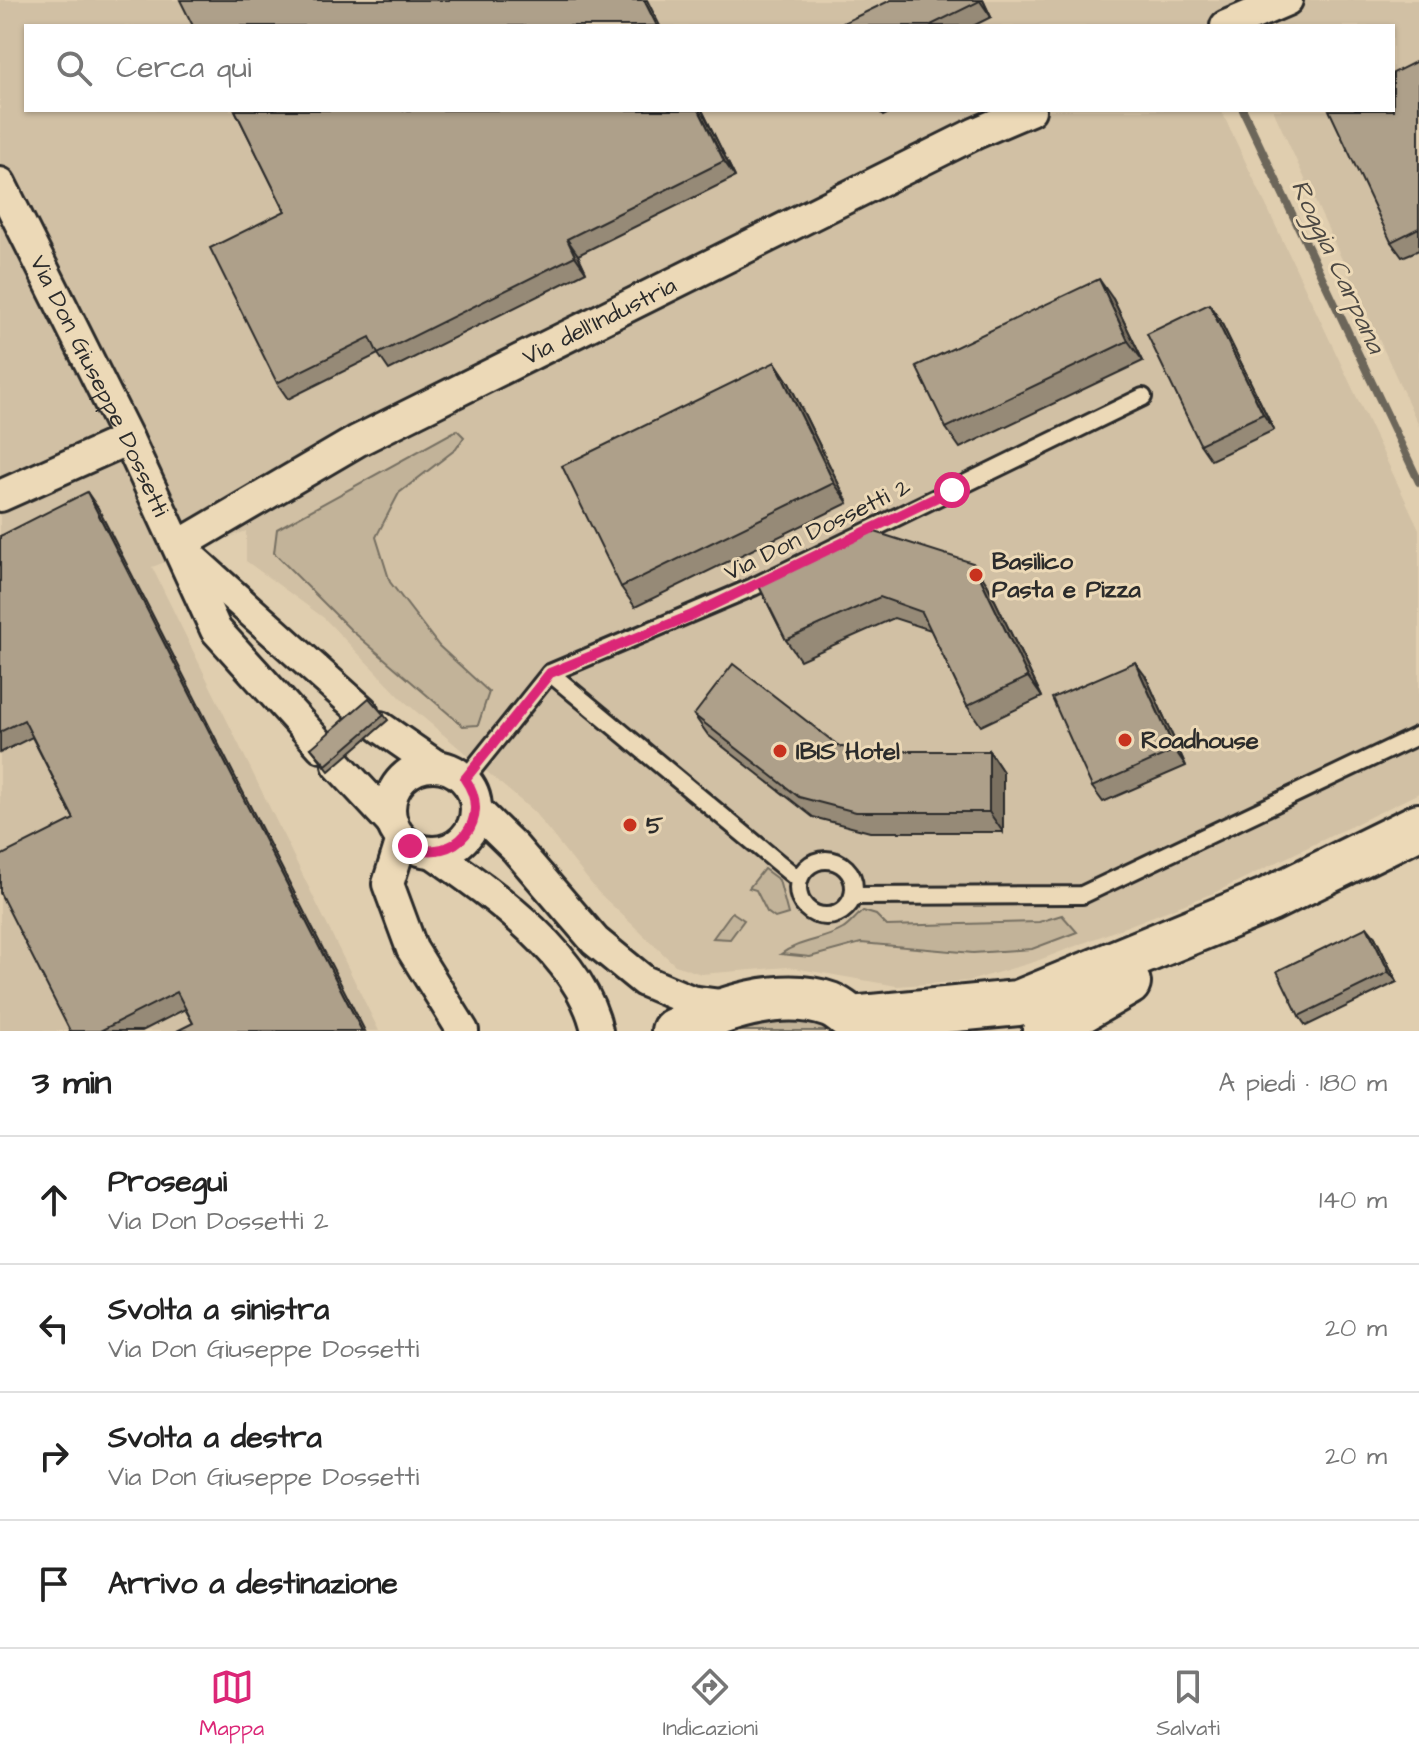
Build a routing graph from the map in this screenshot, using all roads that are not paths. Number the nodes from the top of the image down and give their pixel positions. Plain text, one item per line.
1 (1287, 0) edge
2 (1231, 24) edge
3 (1025, 112) edge
4 (0, 183) edge
5 (1143, 397) dead end
6 (128, 439) junction
7 (0, 496) edge
8 (178, 546) junction
9 (550, 673) junction
10 (1419, 735) edge
11 (435, 765) junction
12 (465, 779) junction
13 (476, 810) junction
14 (1419, 826) edge
15 (397, 831) junction
16 (432, 852) junction
17 (799, 880) junction
18 (853, 896) junction
19 (1268, 900) junction
20 (728, 1006) junction
21 (858, 1025) edge
22 (463, 1031) edge
23 (597, 1031) edge
24 (674, 1031) edge
25 (1045, 1031) edge

1 - 2 street
3 - 8 street, Via dell’Industria
4 - 6 street, Via Don Giuseppe Dossetti
5 - 9 lane, Via Don Dossetti 2
6 - 7 street
6 - 8 street, Via Don Giuseppe Dossetti
8 - 11 street, Via Don Giuseppe Dossetti
8 - 15 street, Via Don Giuseppe Dossetti
9 - 12 lane, Via Don Dossetti 2
9 - 17 lane
10 - 18 lane
11 - 12 street, Via Don Giuseppe Dossetti
11 - 15 street
12 - 13 street
13 - 16 street
13 - 20 street
14 - 19 main road
15 - 16 street, Via Don Giuseppe Dossetti
15 - 22 street
16 - 23 street, Via Don Giuseppe Dossetti
17 - 18 lane
17 - 18 lane
19 - 21 main road
19 - 25 main road
20 - 21 main road
20 - 24 main road

